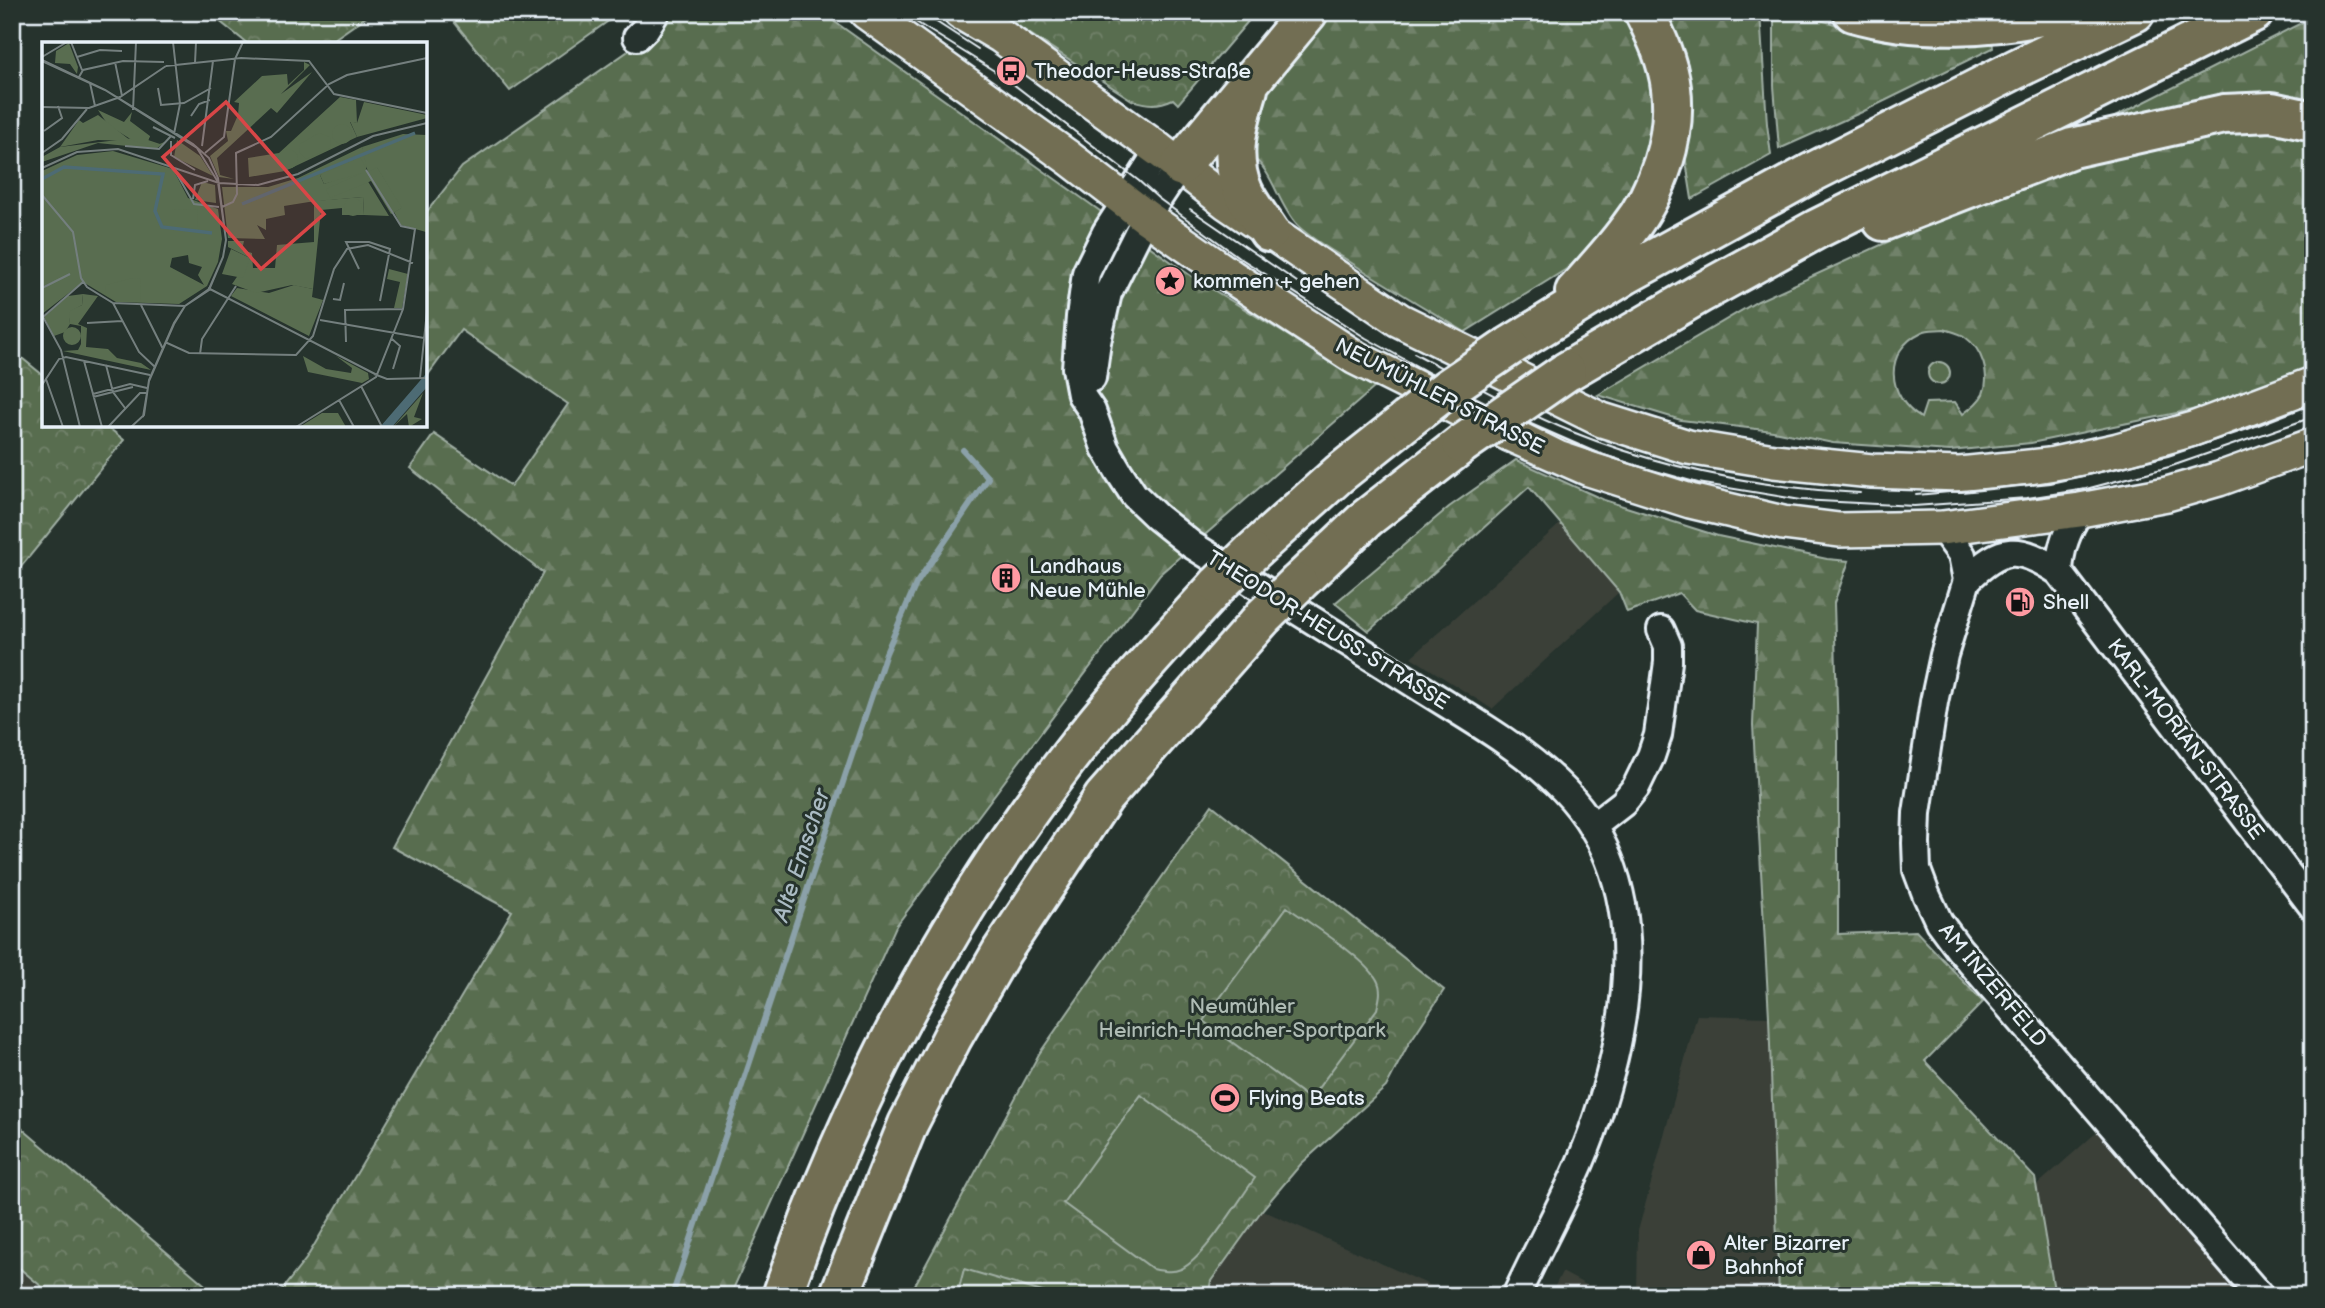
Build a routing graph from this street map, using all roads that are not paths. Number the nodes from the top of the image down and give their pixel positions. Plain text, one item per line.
1 (656, 12) edge
2 (866, 12) edge
3 (960, 12) edge
4 (1274, 12) edge
5 (1308, 12) edge
6 (1644, 12) edge
7 (1853, 12) edge
8 (2061, 12) edge
9 (2135, 12) edge
10 (2254, 12) edge
11 (637, 37) dead end
12 (1251, 80) junction
13 (2313, 121) edge
14 (1170, 158) junction
15 (1136, 209) junction
16 (1269, 233) junction
17 (1818, 237) junction
18 (1552, 321) junction
19 (2313, 384) edge
20 (2313, 445) edge
21 (2080, 510) junction
22 (1942, 528) junction
23 (2059, 572) junction
24 (1967, 580) junction
25 (1661, 630) dead end
26 (1592, 827) junction
27 (2313, 906) edge
28 (782, 1296) edge
29 (839, 1296) edge
30 (1516, 1296) edge
31 (2260, 1296) edge

1 - 11 street
2 - 15 main road, NEUMÜHLER STRASSE
3 - 14 main road
4 - 14 highway
5 - 12 highway
6 - 18 highway
7 - 8 highway
9 - 18 highway
10 - 17 highway
12 - 14 highway
12 - 16 highway
13 - 17 highway
14 - 15 street, THEODOR-HEUSS-STRASSE
14 - 16 main road
15 - 22 main road, NEUMÜHLER STRASSE
15 - 26 street, THEODOR-HEUSS-STRASSE
16 - 19 main road
17 - 29 highway, bridge
18 - 28 highway, bridge
20 - 21 main road, NEUMÜHLER STRASSE
21 - 22 main road, NEUMÜHLER STRASSE
21 - 23 street
22 - 24 street
23 - 24 street, KARL-MORIAN-STRASSE
23 - 27 street, KARL-MORIAN-STRASSE
24 - 31 street, AM INZERFELD
25 - 26 street
26 - 30 street, THEODOR-HEUSS-STRASSE

